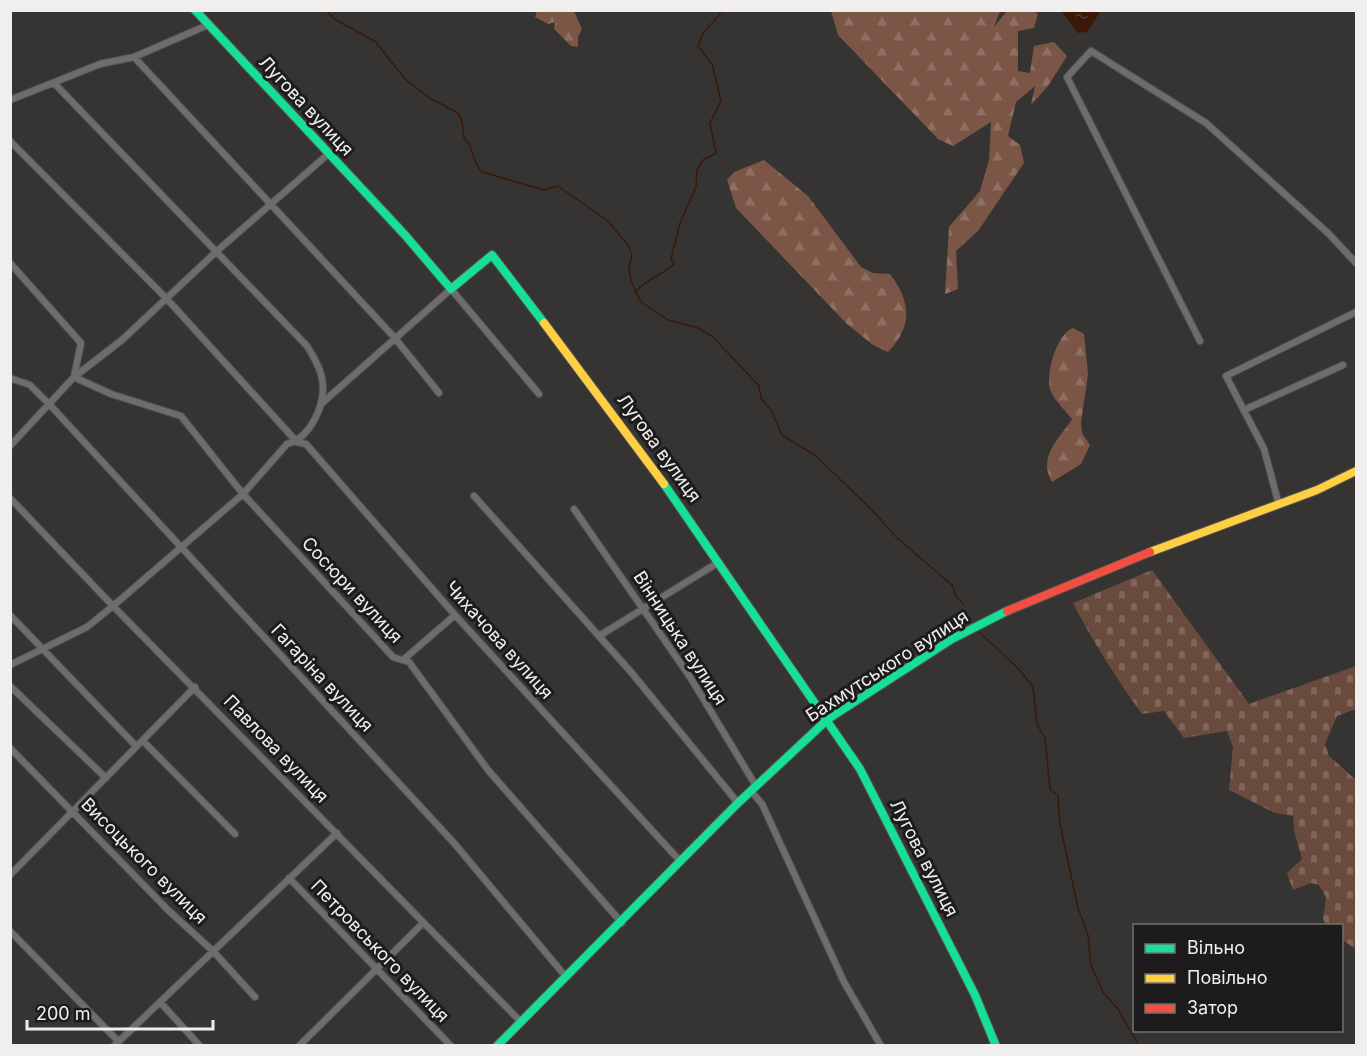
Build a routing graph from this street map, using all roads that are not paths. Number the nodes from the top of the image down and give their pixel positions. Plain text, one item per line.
1 (195, 10) edge
2 (208, 24) junction
3 (134, 57) junction
4 (54, 83) junction
5 (10, 99) edge
6 (10, 141) edge
7 (327, 155) junction
8 (269, 205) junction
9 (216, 251) junction
10 (10, 263) edge
11 (1356, 263) edge
12 (451, 289) junction
13 (166, 298) junction
14 (1356, 312) edge
15 (394, 337) junction
16 (1200, 341) dead end
17 (1343, 365) dead end
18 (74, 377) junction
19 (10, 378) edge
20 (439, 393) dead end
21 (539, 394) dead end
22 (321, 404) junction
23 (50, 405) junction
24 (1244, 410) junction
25 (297, 442) junction
26 (10, 446) edge
27 (1356, 471) edge
28 (243, 494) junction
29 (474, 496) dead end
30 (10, 498) edge
31 (1279, 505) junction
32 (574, 509) dead end
33 (183, 548) junction
34 (719, 562) junction
35 (113, 606) junction
36 (644, 609) junction
37 (10, 615) edge
38 (455, 615) junction
39 (599, 636) junction
40 (45, 650) junction
41 (403, 660) junction
42 (10, 665) edge
43 (10, 686) edge
44 (195, 687) junction
45 (828, 719) junction
46 (143, 741) junction
47 (136, 746) junction
48 (10, 748) edge
49 (106, 778) junction
50 (753, 788) junction
51 (738, 803) junction
52 (75, 812) junction
53 (337, 833) junction
54 (235, 834) dead end
55 (680, 861) junction
56 (10, 874) edge
57 (289, 878) junction
58 (423, 923) junction
59 (622, 923) junction
60 (10, 931) edge
61 (213, 951) junction
62 (378, 969) junction
63 (566, 977) junction
64 (255, 997) dead end
65 (160, 1002) junction
66 (521, 1022) junction
67 (116, 1043) edge
68 (200, 1046) edge
69 (299, 1046) edge
70 (451, 1046) edge
71 (497, 1046) edge
72 (881, 1046) edge
73 (996, 1046) edge

1 - 2 street, Лугова вулиця
2 - 3 street
2 - 7 street, Лугова вулиця
3 - 4 street
3 - 8 street
4 - 5 street
4 - 9 street
6 - 13 street, Чихачова вулиця
7 - 8 street
7 - 12 street, Лугова вулиця
8 - 9 street
8 - 15 street
9 - 13 street
9 - 22 street
10 - 18 street
11 - 16 street
12 - 15 street
12 - 21 street
12 - 34 street, Лугова вулиця
13 - 18 street
13 - 25 street, Чихачова вулиця
14 - 24 street
15 - 20 street
15 - 22 street
17 - 24 street
18 - 23 street
18 - 28 street, Сосюри вулиця
19 - 23 street, Гагаріна вулиця
22 - 25 street
23 - 26 street
23 - 33 street, Гагаріна вулиця
24 - 31 street
25 - 28 street
25 - 38 street, Чихачова вулиця
27 - 31 street, Бахмутського вулиця
28 - 33 street
28 - 41 street, Сосюри вулиця
29 - 39 street
30 - 35 street, Павлова вулиця
31 - 45 street, Бахмутського вулиця
32 - 36 street, Вінницька вулиця
33 - 35 street
33 - 63 street, Гагаріна вулиця
34 - 36 street
34 - 45 street, Лугова вулиця
35 - 40 street
35 - 44 street, Павлова вулиця
36 - 39 street
36 - 50 street, Вінницька вулиця
37 - 40 street
38 - 41 street
38 - 55 street, Чихачова вулиця
39 - 51 street
40 - 42 street
40 - 47 street
41 - 59 street, Сосюри вулиця
43 - 49 street
44 - 46 street
44 - 53 street, Павлова вулиця
45 - 50 street, Бахмутського вулиця
45 - 73 street, Лугова вулиця
46 - 47 street
46 - 54 street
47 - 49 street
48 - 52 street, Висоцького вулиця
49 - 52 street
50 - 51 street, Бахмутського вулиця
50 - 72 street, Вінницька вулиця
51 - 55 street, Бахмутського вулиця
52 - 56 street
52 - 61 street, Висоцького вулиця
53 - 57 street
53 - 58 street, Павлова вулиця
55 - 59 street, Бахмутського вулиця
57 - 61 street
57 - 62 street, Петровського вулиця
58 - 62 street
58 - 66 street, Павлова вулиця
59 - 63 street, Бахмутського вулиця
60 - 67 street
61 - 64 street, Висоцького вулиця
61 - 65 street
62 - 69 street
62 - 70 street, Петровського вулиця
63 - 66 street, Бахмутського вулиця
65 - 67 street
65 - 68 street
66 - 71 street, Бахмутського вулиця

